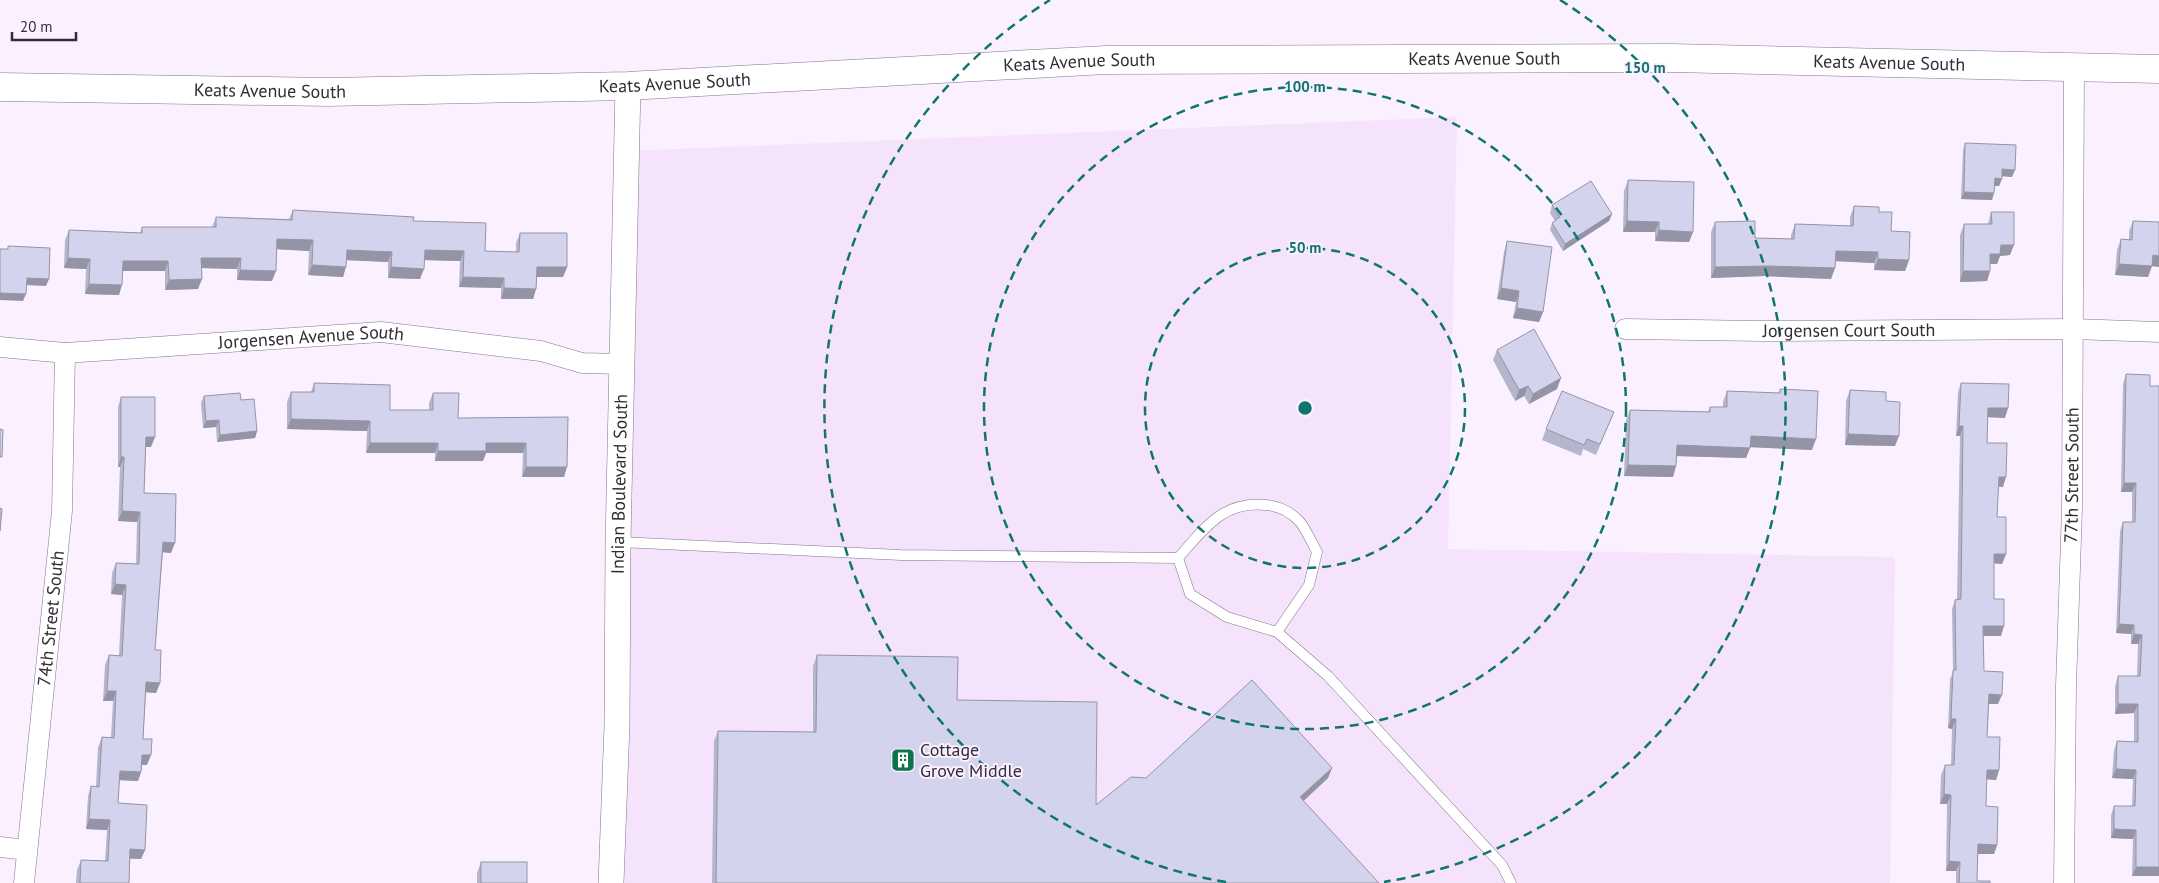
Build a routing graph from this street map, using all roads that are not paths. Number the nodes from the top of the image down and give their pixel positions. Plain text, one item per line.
1 (2074, 68) junction
2 (2159, 69) edge
3 (628, 86) junction
4 (0, 87) edge
5 (2073, 328) junction
6 (1625, 329) dead end
7 (2159, 332) edge
8 (0, 347) edge
9 (65, 353) junction
10 (622, 364) junction
11 (618, 542) junction
12 (1178, 558) junction
13 (1277, 632) junction
14 (0, 847) edge
15 (27, 850) junction
16 (24, 883) edge
17 (612, 883) edge
18 (1511, 883) edge
19 (2064, 883) edge

1 - 2 main road, Keats Avenue South
1 - 3 main road, Keats Avenue South
1 - 5 street, 77th Street South
3 - 4 main road, Keats Avenue South
3 - 10 street, Indian Boulevard South
5 - 6 street, Jorgensen Court South
5 - 7 street, Jorgensen Court South
5 - 19 street, 77th Street South
8 - 9 street, Jorgensen Avenue South
9 - 10 street, Jorgensen Avenue South
9 - 15 street, 74th Street South
10 - 11 street, Indian Boulevard South
11 - 12 lane
11 - 17 street, Indian Boulevard South
12 - 13 lane
12 - 13 lane
13 - 18 lane
14 - 15 street
15 - 16 street, 74th Street South

